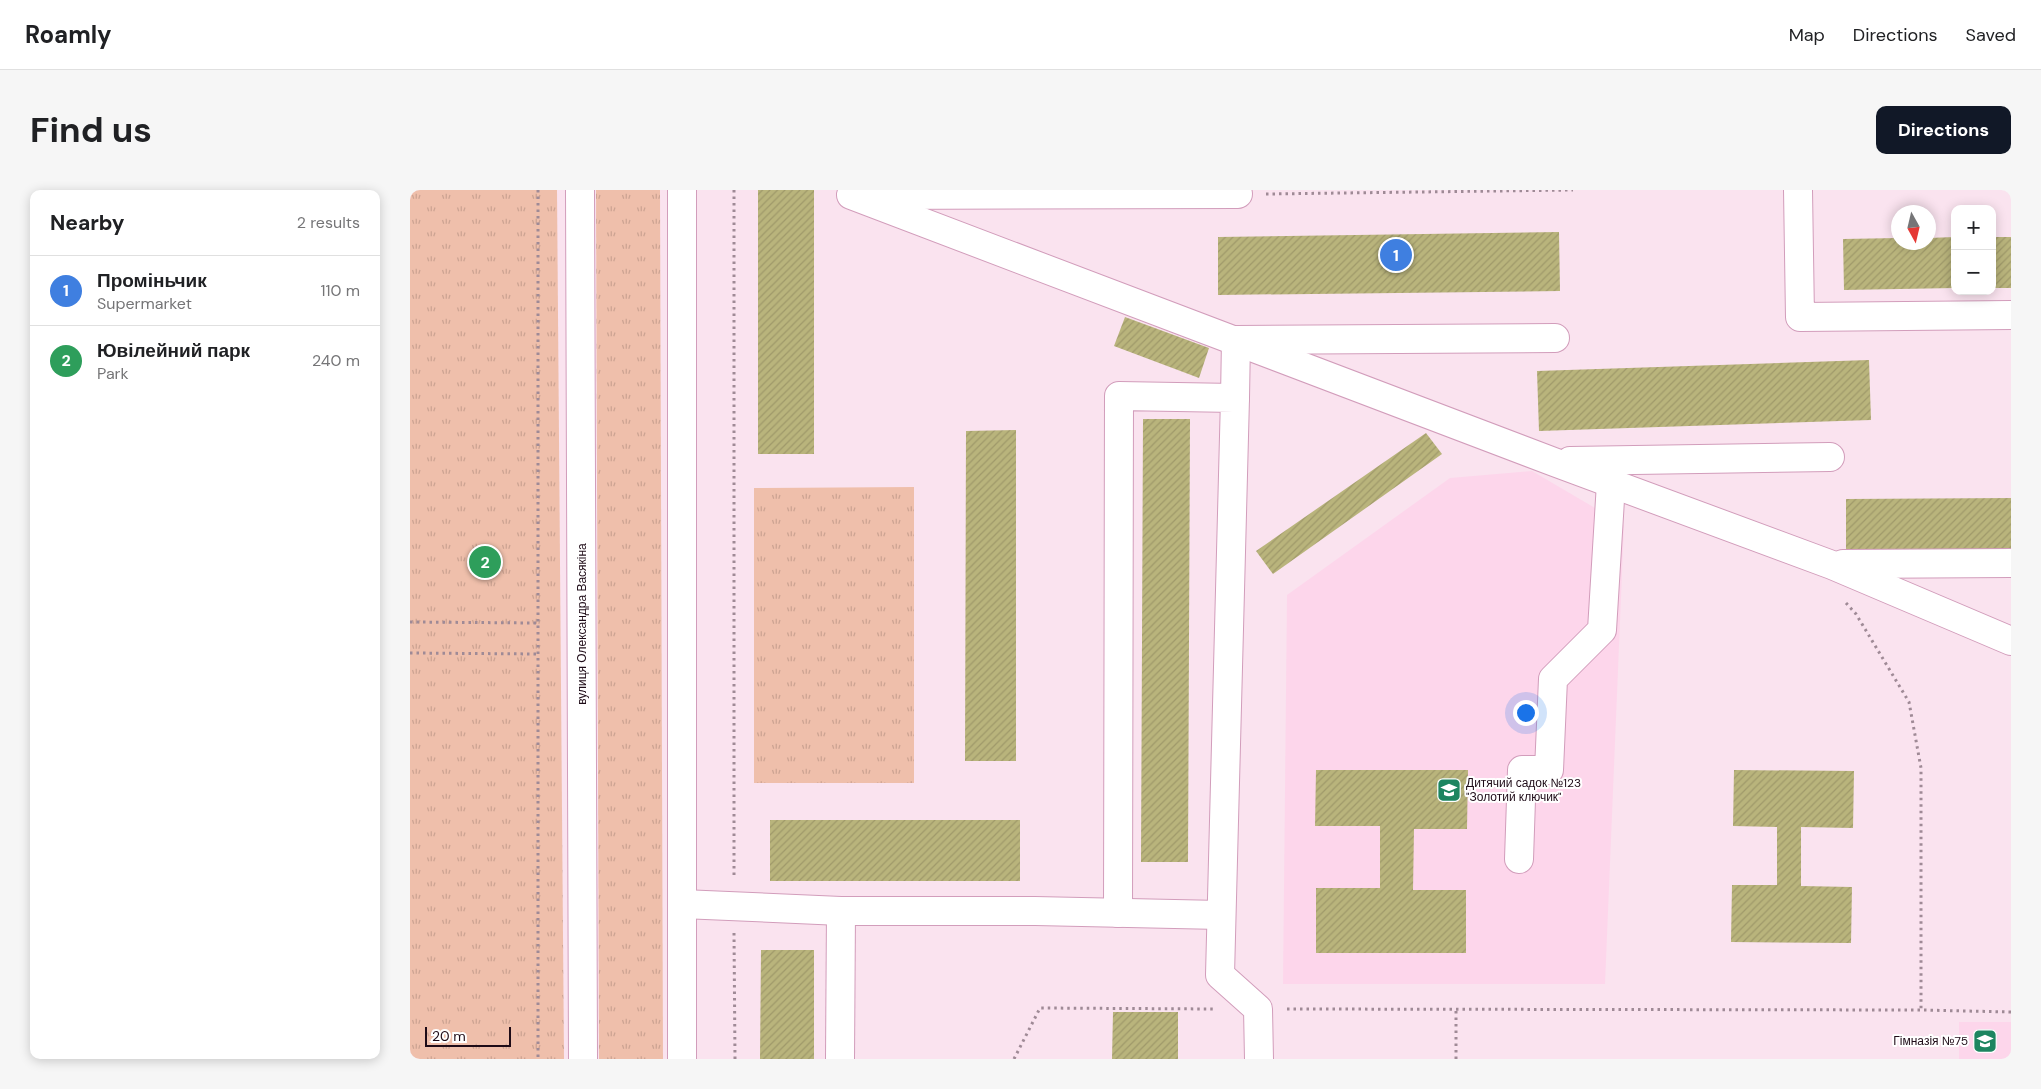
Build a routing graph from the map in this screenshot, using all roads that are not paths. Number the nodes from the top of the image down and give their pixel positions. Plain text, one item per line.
1 (580, 190) edge
2 (682, 190) edge
3 (1798, 190) edge
4 (851, 192) edge
5 (1238, 194) road end
6 (2011, 315) edge
7 (1554, 338) dead end
8 (1236, 340) junction
9 (1235, 398) junction
10 (1830, 457) dead end
11 (1554, 462) junction
12 (1611, 483) junction
13 (2011, 563) edge
14 (1832, 565) junction
15 (2011, 641) edge
16 (1520, 859) dead end
17 (682, 904) junction
18 (841, 911) junction
19 (1118, 913) junction
20 (1220, 914) junction
21 (583, 1059) edge
22 (682, 1059) edge
23 (840, 1059) edge
24 (1258, 1059) edge

1 - 21 street, вулиця Олександра Васякіна
2 - 17 street
3 - 6 street
4 - 5 street
4 - 8 street
7 - 8 street
8 - 9 street
8 - 11 street
9 - 19 street
9 - 20 street
10 - 11 street
11 - 12 street
12 - 14 street
12 - 16 street
13 - 14 street
14 - 15 street
17 - 18 street
17 - 22 street
18 - 19 street
18 - 23 street
19 - 20 street
20 - 24 street

